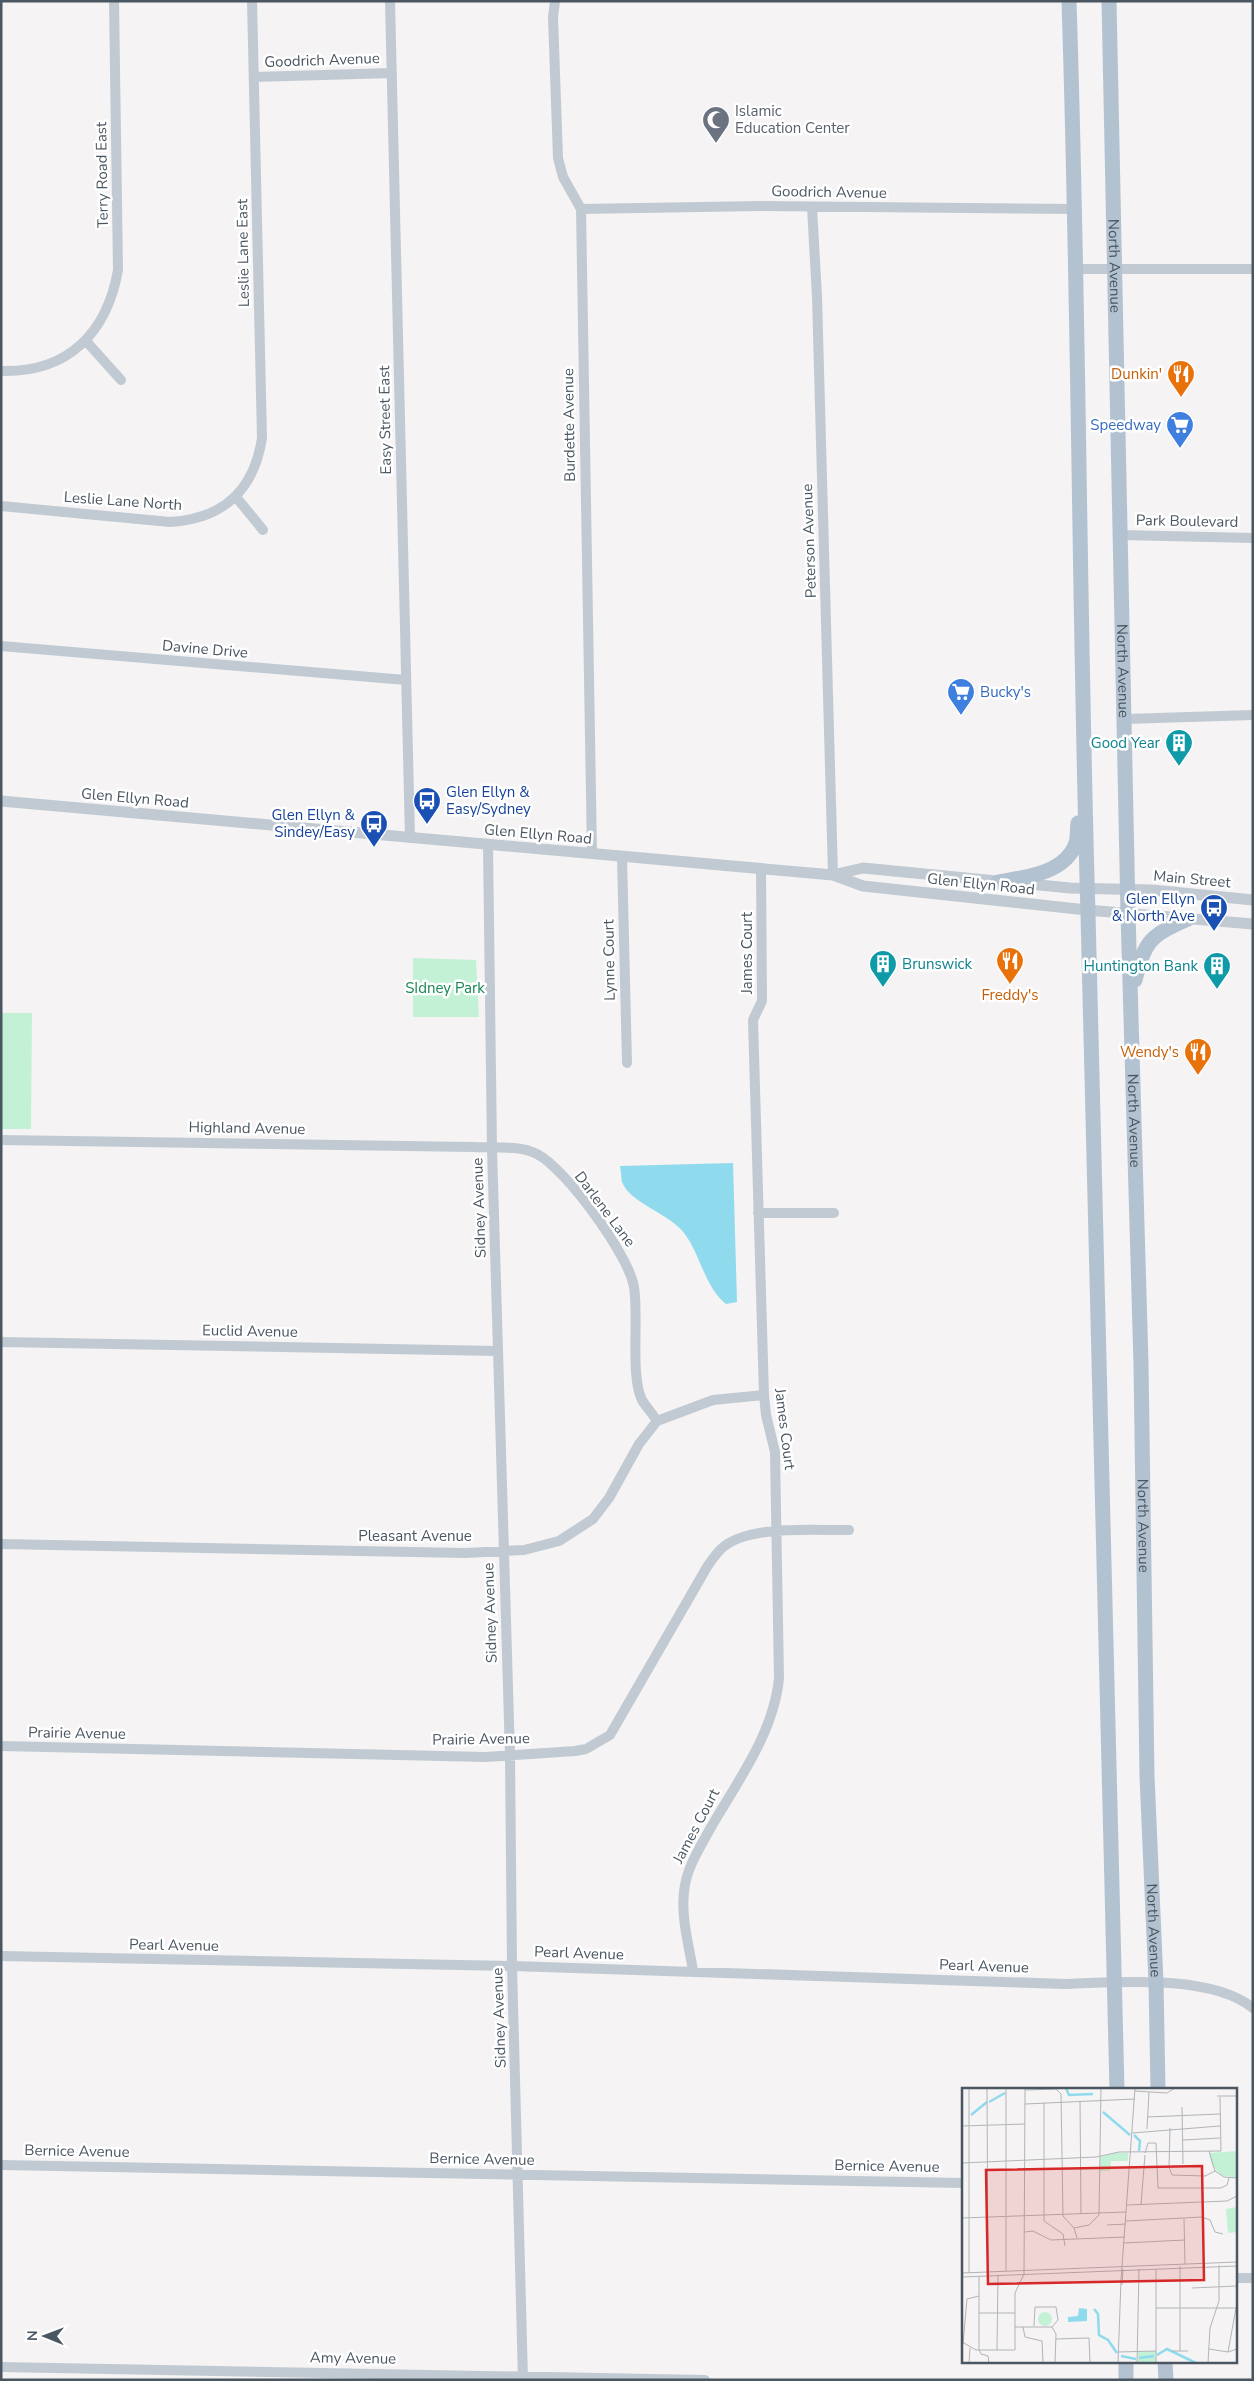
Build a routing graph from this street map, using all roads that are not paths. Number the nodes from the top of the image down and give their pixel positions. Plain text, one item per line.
1 (114, 1) edge
2 (252, 1) edge
3 (390, 1) edge
4 (556, 1) edge
5 (1069, 1) edge
6 (1109, 1) edge
7 (392, 73) junction
8 (254, 77) junction
9 (812, 207) junction
10 (581, 209) junction
11 (1076, 209) junction
12 (1115, 268) junction
13 (1076, 269) junction
14 (1253, 269) edge
15 (86, 342) junction
16 (1, 371) edge
17 (122, 380) dead end
18 (236, 497) junction
19 (1, 506) edge
20 (263, 530) dead end
21 (1121, 535) junction
22 (1253, 538) edge
23 (1, 646) edge
24 (406, 680) junction
25 (1253, 715) edge
26 (1125, 719) junction
27 (1084, 744) junction
28 (1, 801) edge
29 (410, 838) junction
30 (488, 845) junction
31 (592, 854) junction
32 (622, 857) junction
33 (761, 868) junction
34 (833, 875) junction
35 (998, 882) junction
36 (1087, 889) junction
37 (1128, 890) junction
38 (1253, 900) edge
39 (1087, 910) junction
40 (1128, 913) junction
41 (1188, 919) junction
42 (1253, 924) edge
43 (1132, 1019) junction
44 (627, 1063) dead end
45 (1, 1140) edge
46 (492, 1148) junction
47 (758, 1213) junction
48 (834, 1213) dead end
49 (1, 1342) edge
50 (498, 1351) junction
51 (764, 1395) junction
52 (658, 1422) junction
53 (849, 1530) dead end
54 (777, 1531) junction
55 (1, 1544) edge
56 (503, 1550) junction
57 (1, 1746) edge
58 (510, 1755) junction
59 (1, 1956) edge
60 (512, 1966) junction
61 (693, 1971) junction
62 (1115, 1982) junction
63 (1156, 1982) junction
64 (1253, 2008) edge
65 (1117, 2088) edge
66 (1158, 2088) edge
67 (1, 2165) edge
68 (518, 2175) junction
69 (962, 2183) edge
70 (1236, 2278) edge
71 (1253, 2278) edge
72 (1126, 2364) edge
73 (1165, 2364) edge
74 (1, 2367) edge
75 (522, 2378) edge
76 (705, 2380) edge
77 (1126, 2380) edge
78 (1166, 2380) edge

1 - 15 street, Terry Road East
2 - 8 street, Leslie Lane East
3 - 7 street, Easy Street East
4 - 10 street, Burdette Avenue
5 - 11 main road
6 - 12 main road, North Avenue
7 - 8 street, Goodrich Avenue
7 - 24 street, Easy Street East
8 - 18 street, Leslie Lane East
9 - 10 street, Goodrich Avenue
9 - 11 street, Goodrich Avenue
9 - 34 street, Peterson Avenue
10 - 31 street, Burdette Avenue
11 - 13 main road
12 - 13 street
12 - 14 street
12 - 21 main road, North Avenue
13 - 27 main road
15 - 16 street
15 - 17 street
18 - 19 street, Leslie Lane North
18 - 20 street
21 - 22 street, Park Boulevard
21 - 26 main road, North Avenue
23 - 24 street, Davine Drive
24 - 29 street, Easy Street East
25 - 26 street
26 - 37 main road, North Avenue
27 - 35 main road
27 - 36 main road
28 - 29 street, Glen Ellyn Road
29 - 30 street, Glen Ellyn Road
30 - 31 street, Glen Ellyn Road
30 - 46 street, Sidney Avenue
31 - 32 street, Glen Ellyn Road
32 - 33 street, Glen Ellyn Road
32 - 44 street, Lynne Court
33 - 34 street, Glen Ellyn Road
33 - 47 street, James Court
34 - 35 street, Glen Ellyn Road
34 - 39 street, Glen Ellyn Road
35 - 36 street, Glen Ellyn Road
36 - 37 street, Glen Ellyn Road
36 - 39 main road
37 - 38 street, Main Street
37 - 40 main road, North Avenue
39 - 40 street, Glen Ellyn Road
39 - 62 main road
40 - 41 street
40 - 43 main road, North Avenue
41 - 42 street
41 - 43 main road
43 - 63 main road, North Avenue
45 - 46 street, Highland Avenue
46 - 50 street, Sidney Avenue
46 - 52 street, Darlene Lane
47 - 48 street
47 - 51 street, James Court
49 - 50 street, Euclid Avenue
50 - 56 street, Sidney Avenue
51 - 52 street, Pleasant Avenue
51 - 54 street, James Court
52 - 56 street, Pleasant Avenue
53 - 54 street, Prairie Avenue
54 - 58 street, Prairie Avenue
54 - 61 street, James Court
55 - 56 street, Pleasant Avenue
56 - 58 street, Sidney Avenue
57 - 58 street, Prairie Avenue
58 - 60 street, Sidney Avenue
59 - 60 street, Pearl Avenue
60 - 61 street, Pearl Avenue
60 - 68 street, Sidney Avenue
61 - 62 street, Pearl Avenue
62 - 63 street, Pearl Avenue
62 - 65 main road
63 - 64 street, Pearl Avenue
63 - 66 main road, North Avenue
67 - 68 street, Bernice Avenue
68 - 69 street, Bernice Avenue
68 - 75 street, Sidney Avenue
70 - 71 street
72 - 77 main road
73 - 78 main road
74 - 75 street, Amy Avenue
75 - 76 street, Amy Avenue

